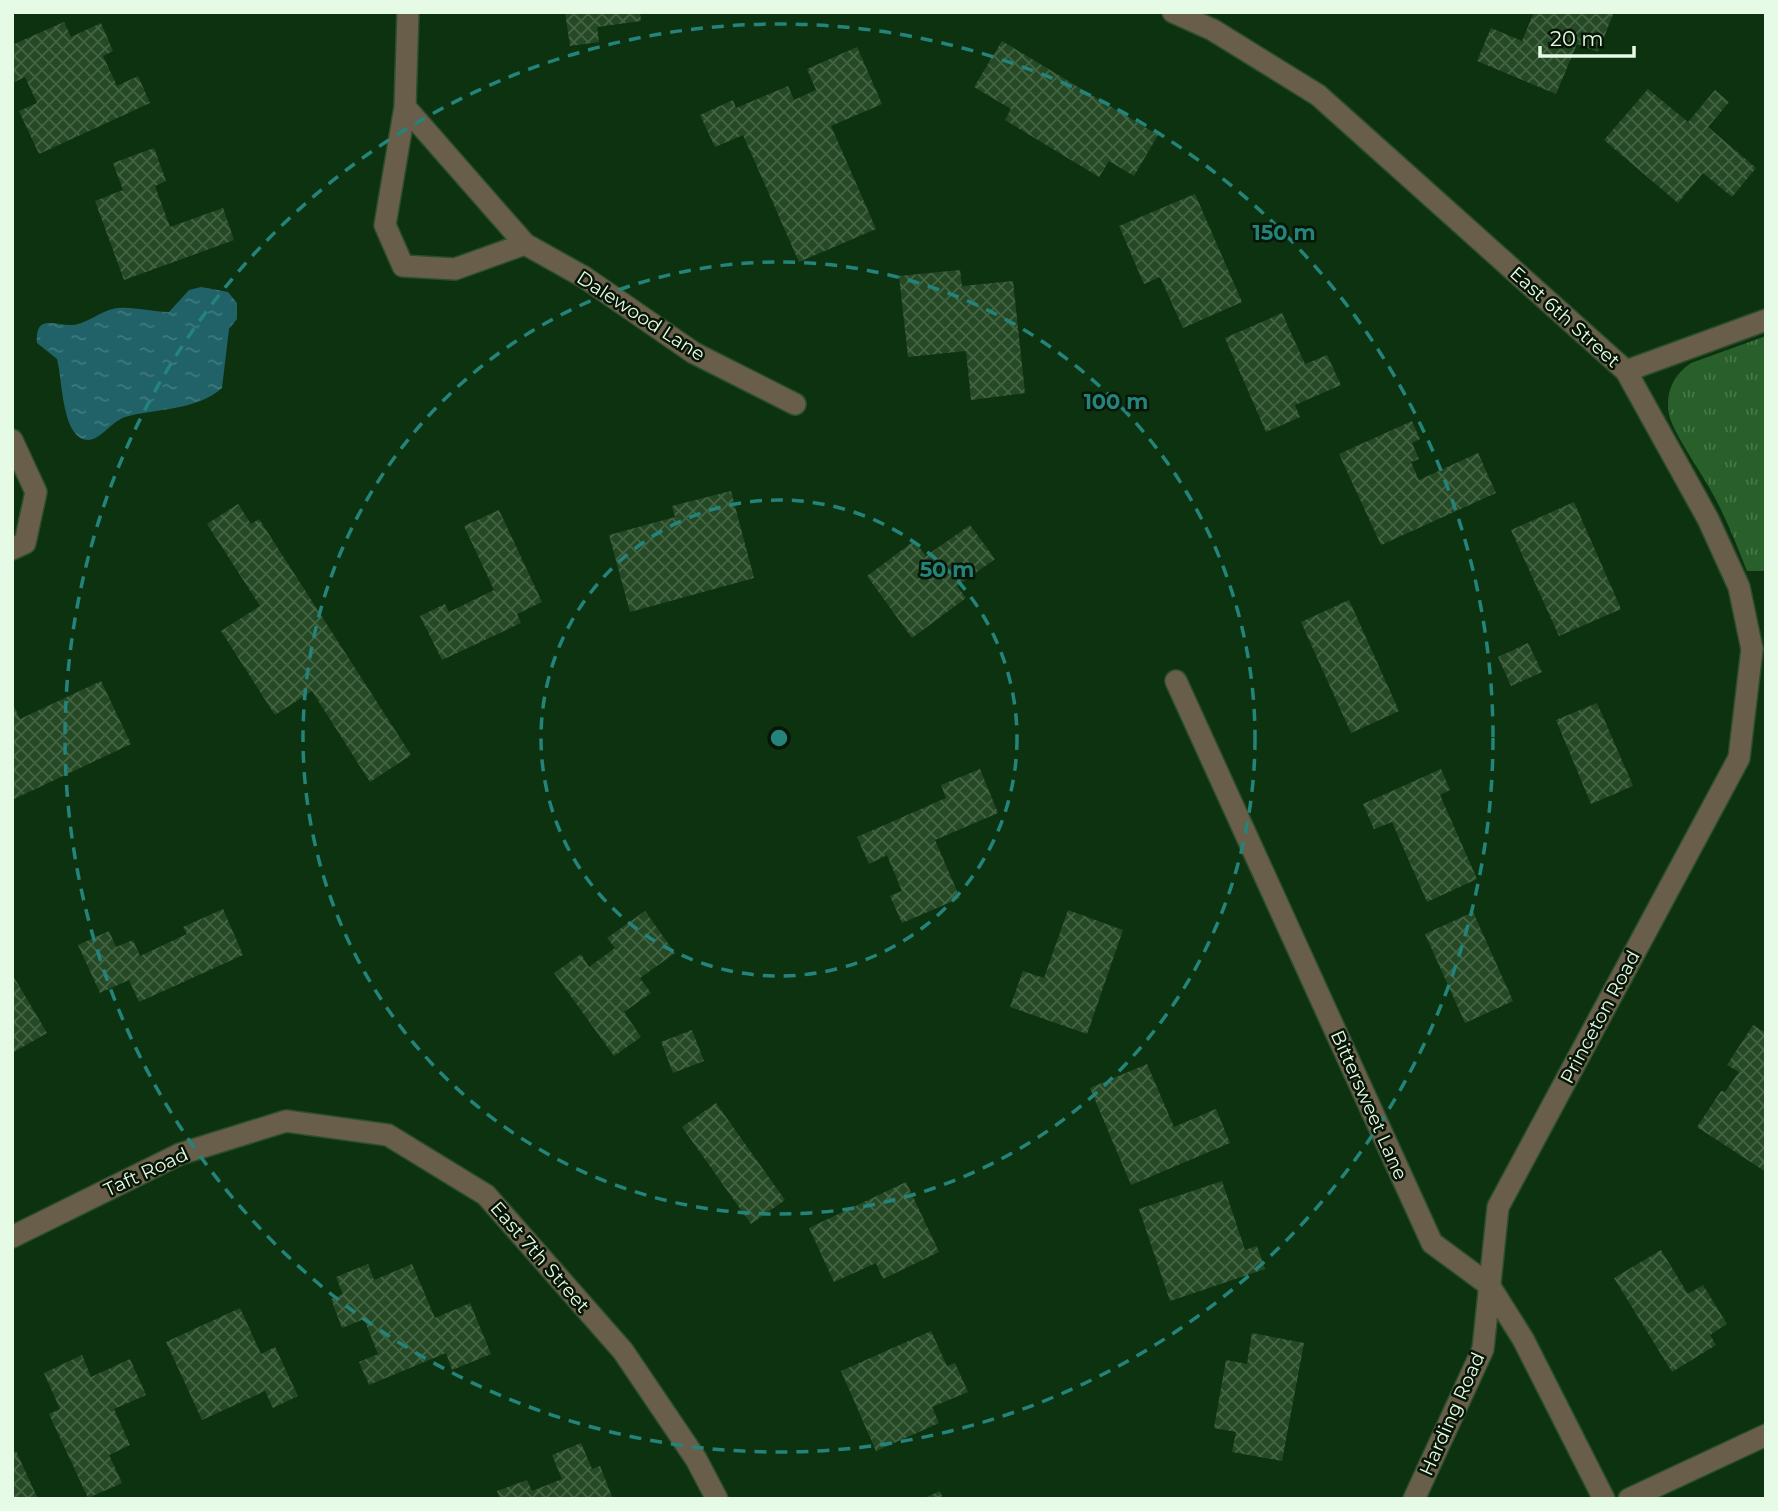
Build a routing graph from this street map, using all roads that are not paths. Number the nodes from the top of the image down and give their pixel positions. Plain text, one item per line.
1 (408, 12) edge
2 (1173, 12) edge
3 (405, 107) junction
4 (525, 244) junction
5 (1766, 320) edge
6 (1626, 370) junction
7 (795, 404) dead end
8 (12, 440) edge
9 (12, 549) edge
10 (1176, 681) dead end
11 (1739, 758) joint
12 (286, 1121) joint
13 (12, 1237) edge
14 (1489, 1285) junction
15 (1766, 1435) edge
16 (717, 1499) edge
17 (1414, 1499) edge
18 (1604, 1499) edge
19 (1629, 1499) edge

1 - 3 street
2 - 6 street, East 6th Street
3 - 4 street, Dalewood Lane
3 - 4 street
4 - 7 street, Dalewood Lane
5 - 6 street
6 - 11 street, East 6th Street
8 - 9 street
10 - 14 street, Bittersweet Lane
11 - 14 street, Princeton Road
12 - 13 street, Taft Road
12 - 16 street, East 7th Street
14 - 17 street, Harding Road
14 - 18 street, Bittersweet Lane
15 - 19 street

